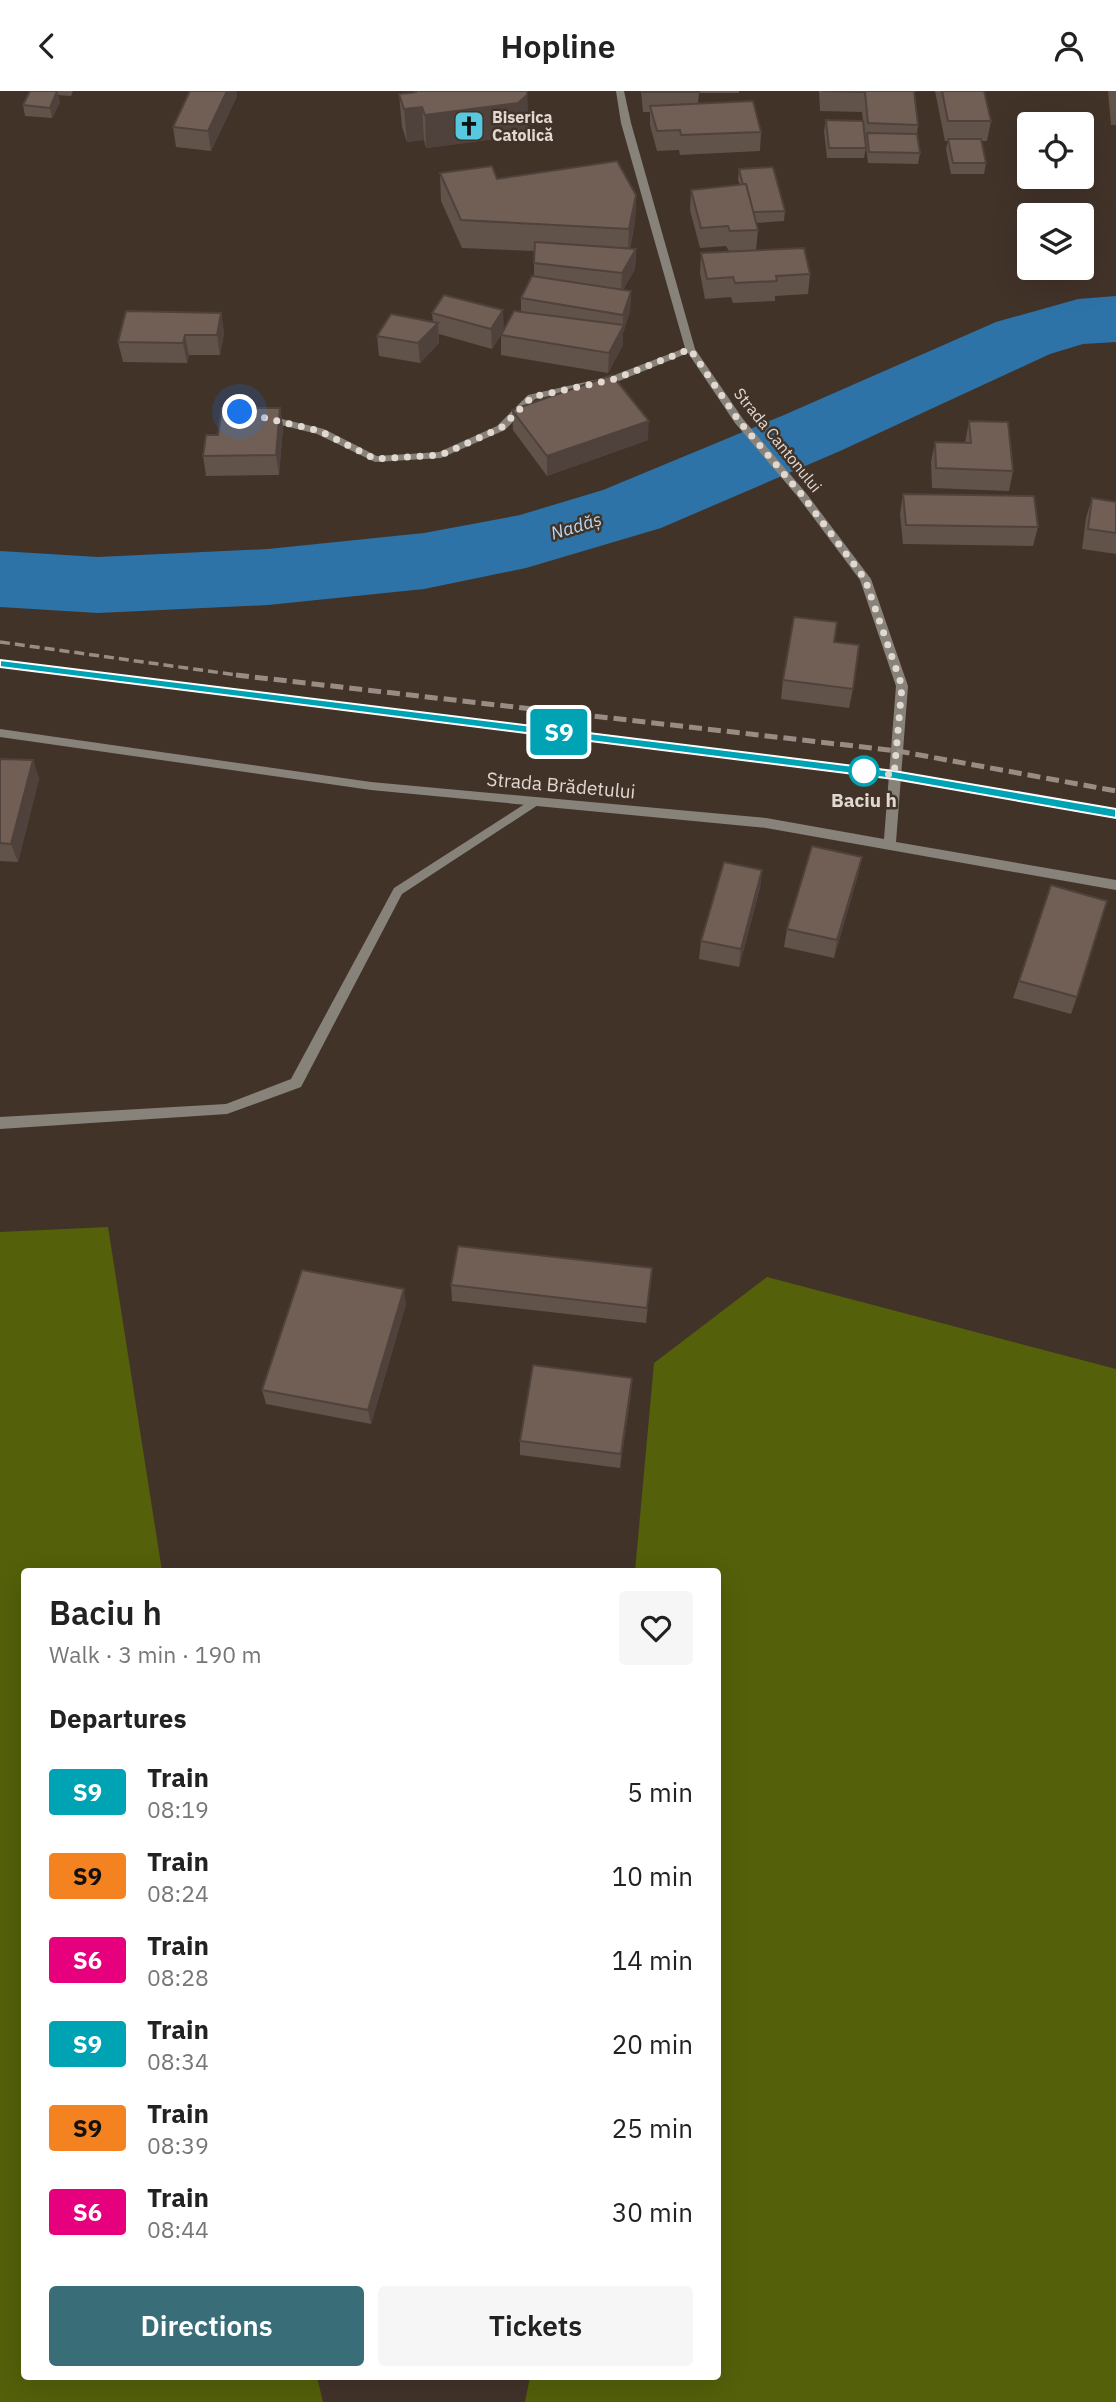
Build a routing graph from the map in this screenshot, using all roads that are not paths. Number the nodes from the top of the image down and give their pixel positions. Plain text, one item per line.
1 (620, 91) edge
2 (690, 349) junction
3 (253, 416) edge
4 (0, 733) edge
5 (534, 802) junction
6 (890, 845) junction
7 (1116, 885) edge
8 (0, 1123) edge

1 - 2 street, Strada Cantonului
2 - 3 street
2 - 6 street, Strada Cantonului
4 - 5 street, Strada Brădetului
5 - 6 street, Strada Brădetului
5 - 8 street
6 - 7 street, Strada Brădetului

